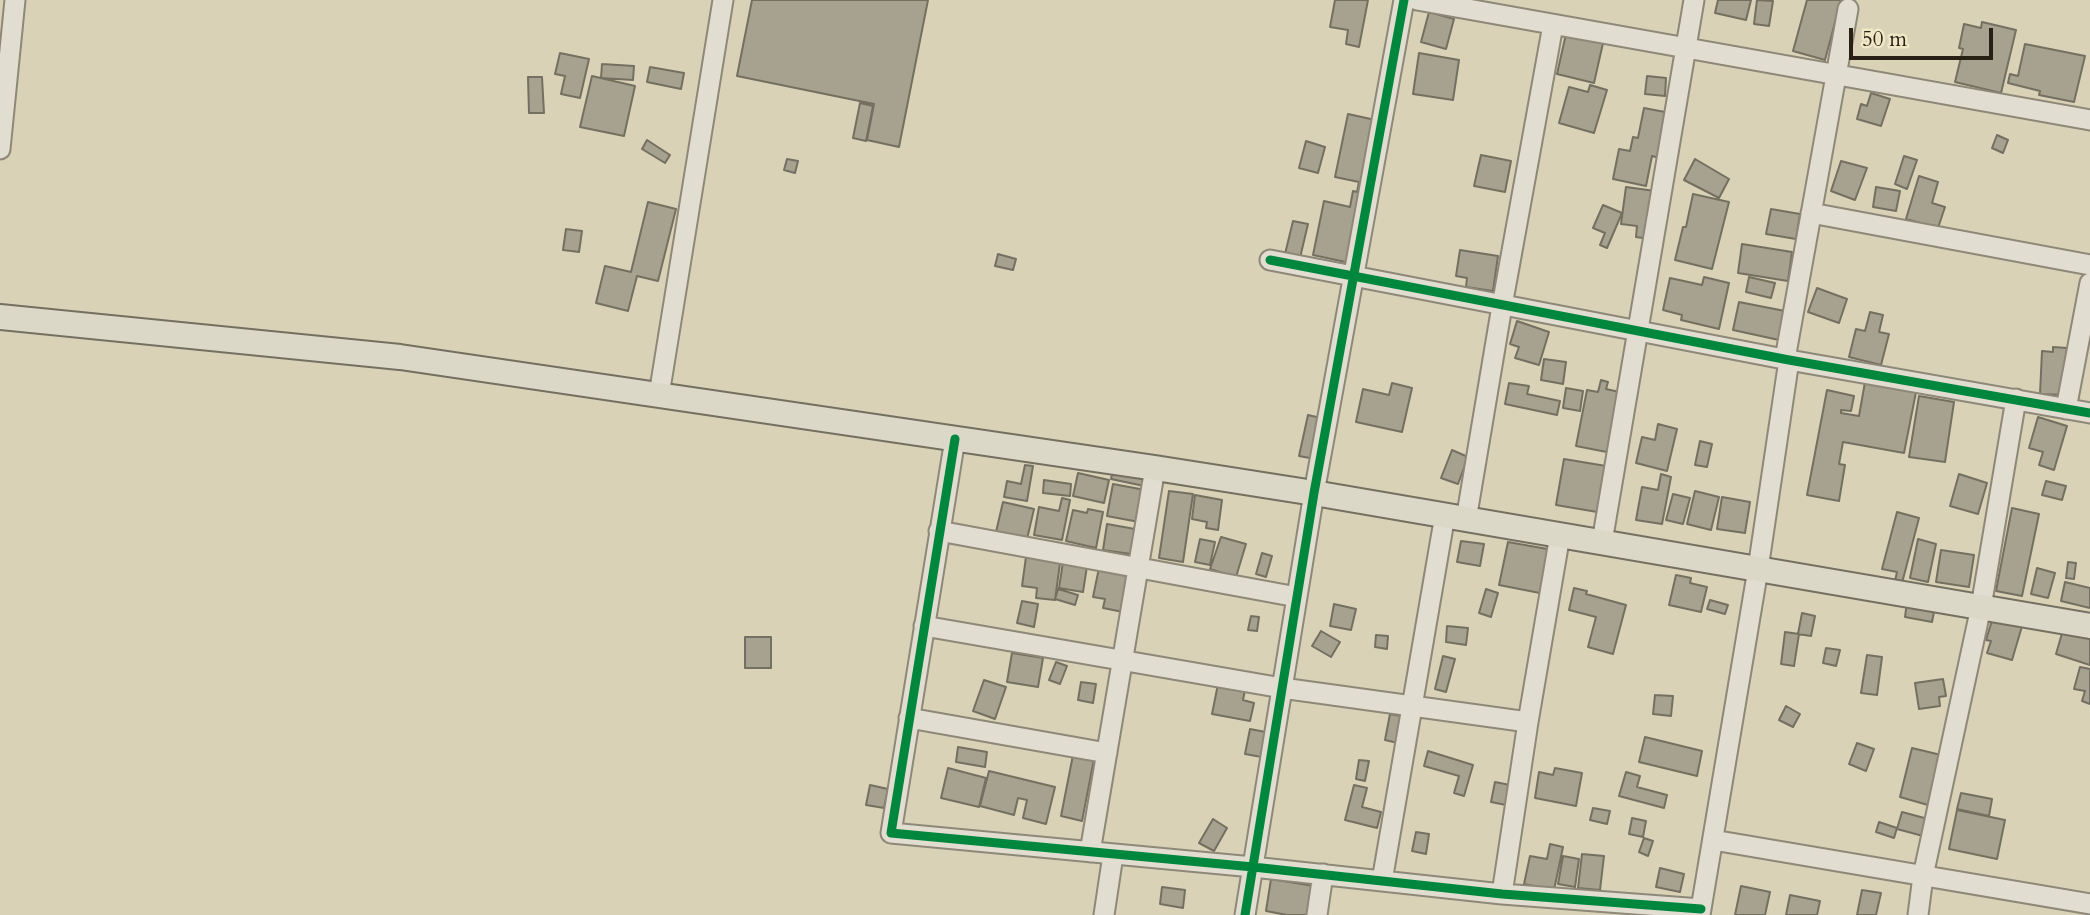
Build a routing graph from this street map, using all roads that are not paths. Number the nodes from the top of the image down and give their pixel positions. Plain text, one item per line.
1 (15, 0) edge
2 (723, 0) edge
3 (1405, 0) edge
4 (1417, 0) edge
5 (1695, 0) edge
6 (1848, 9) dead end
7 (1553, 25) junction
8 (1687, 48) junction
9 (1836, 75) junction
10 (2090, 120) edge
11 (0, 149) edge
12 (1811, 213) junction
13 (1270, 260) dead end
14 (2090, 265) edge
15 (1353, 276) junction
16 (2090, 283) edge
17 (1502, 306) junction
18 (0, 317) edge
19 (1638, 331) junction
20 (1787, 359) junction
21 (659, 395) junction
22 (2016, 399) junction
23 (2066, 409) junction
24 (2090, 413) edge
25 (955, 439) junction
26 (1156, 468) junction
27 (1314, 493) junction
28 (1456, 517) junction
29 (939, 531) junction
30 (1560, 535) junction
31 (1602, 542) junction
32 (1139, 567) junction
33 (1758, 569) junction
34 (1297, 597) junction
35 (1981, 607) junction
36 (924, 626) junction
37 (2090, 626) edge
38 (1123, 660) junction
39 (1282, 688) junction
40 (1412, 706) junction
41 (909, 718) junction
42 (1528, 722) junction
43 (1107, 753) junction
44 (1713, 839) junction
45 (1090, 852) junction
46 (1113, 855) junction
47 (1253, 867) junction
48 (1323, 874) junction
49 (1923, 876) junction
50 (1382, 881) junction
51 (1502, 894) junction
52 (2090, 904) edge
53 (1700, 912) edge
54 (1104, 915) edge
55 (1245, 915) edge
56 (1317, 915) edge
57 (1918, 915) edge

1 - 11 street
2 - 21 street
3 - 15 street
4 - 7 street
5 - 8 street
6 - 9 street
7 - 8 street
7 - 17 street
8 - 9 street
8 - 19 street
9 - 10 street
9 - 12 street
12 - 14 street
12 - 20 street
13 - 15 street
15 - 17 street
15 - 27 street
16 - 23 street
17 - 19 street
17 - 28 street
18 - 21 main road
19 - 20 street
19 - 31 street
20 - 22 street
20 - 33 street
21 - 25 main road
22 - 23 street
22 - 35 street
23 - 24 street
25 - 26 main road
25 - 29 street
26 - 27 main road
26 - 32 street
27 - 28 main road
27 - 34 street
28 - 30 main road
28 - 40 street
29 - 32 street
29 - 36 street
30 - 31 main road
30 - 42 street
31 - 33 main road
32 - 34 street
32 - 38 street
33 - 35 main road
33 - 44 street
34 - 39 street
35 - 37 main road
35 - 49 street
36 - 38 street
36 - 41 street
38 - 39 street
38 - 43 street
39 - 40 street
39 - 47 street
40 - 42 street
40 - 50 street
41 - 43 street
41 - 45 street
42 - 51 street
43 - 45 street
44 - 49 street
44 - 53 street
45 - 46 street
46 - 47 street
46 - 54 street
47 - 48 street
47 - 55 street
48 - 50 street
48 - 56 street
49 - 52 street
49 - 57 street
50 - 51 street
51 - 53 street

